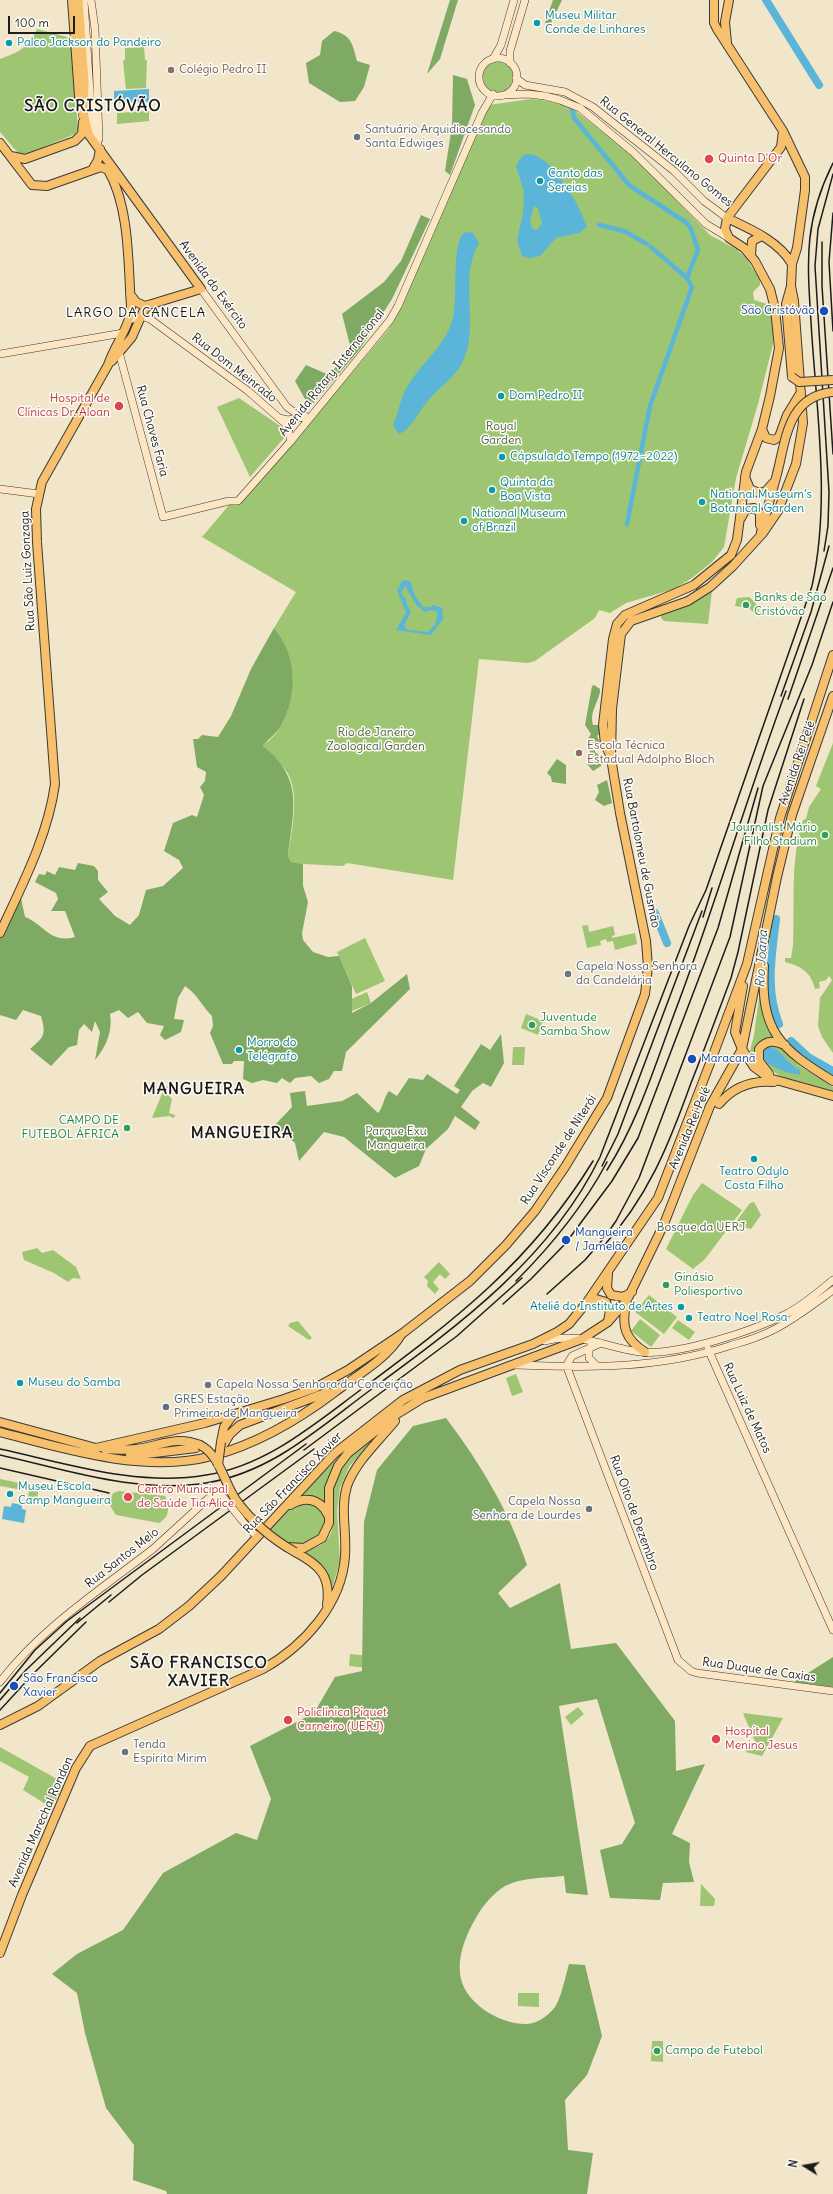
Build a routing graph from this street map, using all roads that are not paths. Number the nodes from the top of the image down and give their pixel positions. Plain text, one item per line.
1 (72, 0) edge
2 (78, 0) edge
3 (84, 0) edge
4 (91, 0) edge
5 (514, 0) edge
6 (524, 0) edge
7 (714, 0) edge
8 (729, 0) edge
9 (728, 46) junction
10 (493, 59) junction
11 (510, 63) junction
12 (516, 78) junction
13 (522, 84) junction
14 (485, 90) junction
15 (493, 94) junction
16 (516, 94) junction
17 (502, 95) junction
18 (482, 113) junction
19 (83, 115) junction
20 (782, 131) junction
21 (0, 143) edge
22 (100, 149) junction
23 (776, 155) junction
24 (11, 156) junction
25 (797, 160) junction
26 (91, 171) junction
27 (727, 218) junction
28 (762, 236) junction
29 (729, 238) junction
30 (751, 255) junction
31 (792, 264) junction
32 (791, 286) junction
33 (201, 288) junction
34 (130, 294) junction
35 (148, 305) junction
36 (141, 316) junction
37 (129, 320) junction
38 (123, 333) junction
39 (119, 352) junction
40 (0, 354) edge
41 (108, 365) junction
42 (833, 380) edge
43 (802, 391) junction
44 (833, 392) edge
45 (316, 410) junction
46 (305, 416) junction
47 (279, 418) junction
48 (762, 429) junction
49 (291, 441) junction
50 (776, 476) junction
51 (745, 477) junction
52 (0, 489) edge
53 (39, 494) junction
54 (236, 501) joint
55 (740, 521) junction
56 (758, 538) junction
57 (696, 584) junction
58 (702, 593) junction
59 (833, 655) edge
60 (610, 669) junction
61 (615, 677) junction
62 (833, 696) edge
63 (611, 758) junction
64 (770, 860) junction
65 (778, 872) junction
66 (0, 933) edge
67 (765, 941) junction
68 (648, 953) joint
69 (747, 964) junction
70 (785, 1046) junction
71 (742, 1049) junction
72 (833, 1081) edge
73 (781, 1082) junction
74 (833, 1096) edge
75 (719, 1104) dead end
76 (609, 1271) junction
77 (833, 1280) edge
78 (833, 1290) edge
79 (633, 1292) junction
80 (627, 1300) junction
81 (588, 1302) junction
82 (608, 1322) junction
83 (403, 1333) junction
84 (582, 1339) junction
85 (601, 1343) junction
86 (705, 1343) junction
87 (533, 1344) junction
88 (591, 1346) junction
89 (645, 1352) junction
90 (709, 1353) junction
91 (363, 1360) junction
92 (515, 1365) junction
93 (597, 1366) junction
94 (369, 1367) junction
95 (568, 1367) junction
96 (345, 1384) junction
97 (406, 1408) junction
98 (233, 1415) junction
99 (0, 1422) edge
100 (0, 1432) edge
101 (96, 1448) junction
102 (113, 1457) junction
103 (218, 1470) junction
104 (283, 1510) junction
105 (328, 1515) junction
106 (257, 1537) junction
107 (326, 1610) junction
108 (833, 1630) edge
109 (684, 1665) joint
110 (0, 1682) edge
111 (833, 1691) edge
112 (1, 1724) edge
113 (0, 1953) edge

1 - 19 main road
2 - 19 highway
3 - 22 main road
4 - 22 main road
5 - 10 main road
6 - 11 main road
7 - 9 main road
8 - 9 main road
9 - 20 main road
10 - 11 main road
10 - 14 main road
11 - 12 main road
12 - 13 main road
12 - 17 main road
13 - 16 main road
13 - 27 main road, Rua General Herculano Gomes
14 - 15 main road
14 - 18 main road, Avenida Rotary Internacional
15 - 17 main road
15 - 18 main road, Avenida Rotary Internacional
16 - 17 main road, Rua General Herculano Gomes
16 - 29 main road, Rua General Herculano Gomes
18 - 45 main road, Avenida Rotary Internacional
19 - 22 main road, Avenida do Exército
19 - 24 main road
20 - 23 main road
20 - 25 main road
21 - 24 main road
22 - 26 main road
22 - 33 main road, Avenida do Exército
23 - 25 main road
23 - 27 main road
24 - 26 main road
25 - 31 main road
26 - 34 main road, Rua São Luiz Gonzaga
27 - 28 main road, Rua General Herculano Gomes
27 - 29 main road
28 - 30 main road
28 - 31 main road, Rua General Herculano Gomes
29 - 30 main road, Rua General Herculano Gomes
30 - 48 main road, Rua General Herculano Gomes
31 - 32 main road
32 - 42 main road, bridge
32 - 43 main road
33 - 35 main road
33 - 46 main road, Avenida do Exército
34 - 35 main road
34 - 37 main road, Rua São Luiz Gonzaga
35 - 36 main road
36 - 37 main road
36 - 39 main road
36 - 47 main road, Rua Dom Meinrado
37 - 38 main road, Rua São Luiz Gonzaga
38 - 39 main road
38 - 40 main road
38 - 41 main road, Rua São Luiz Gonzaga
39 - 41 main road
39 - 54 main road, Rua Chaves Faria
41 - 53 main road, Rua São Luiz Gonzaga
43 - 48 main road
43 - 56 main road
44 - 50 main road, bridge
45 - 46 main road
45 - 49 main road, Avenida Rotary Internacional
46 - 47 main road
47 - 49 main road, Rua Dom Meinrado
48 - 51 main road, Rua General Herculano Gomes
49 - 54 main road, Avenida Rotary Internacional
50 - 51 main road
50 - 56 main road
51 - 55 main road, Rua General Herculano Gomes
52 - 53 main road
53 - 66 main road, Rua São Luiz Gonzaga
55 - 56 main road
55 - 57 main road, Rua Bartolomeu de Gusmão
56 - 58 main road, Rua Bartolomeu de Gusmão
57 - 58 main road
57 - 60 main road, Rua Bartolomeu de Gusmão
58 - 61 main road, Rua Bartolomeu de Gusmão
59 - 64 main road, Avenida Rei Pelé
60 - 61 main road
60 - 63 main road, Rua Bartolomeu de Gusmão
61 - 63 main road, Rua Bartolomeu de Gusmão
62 - 65 main road, Avenida Rei Pelé
63 - 68 main road, Rua Bartolomeu de Gusmão
64 - 65 main road
64 - 69 main road, Avenida Rei Pelé
65 - 67 main road, Avenida Rei Pelé
67 - 70 main road
67 - 71 main road, Avenida Rei Pelé
68 - 83 main road, Rua Visconde de Niterói
69 - 71 main road
69 - 76 main road, Avenida Rei Pelé
70 - 72 main road
70 - 73 main road
71 - 73 main road
71 - 79 main road, Avenida Rei Pelé
73 - 74 main road
73 - 75 main road
76 - 79 main road
76 - 81 main road, Avenida Rei Pelé
77 - 86 main road, Rua São Francisco Xavier
78 - 90 main road
79 - 80 main road, Avenida Rei Pelé
80 - 82 main road, Avenida Rei Pelé
80 - 89 main road
81 - 82 main road
81 - 87 main road, Avenida Rei Pelé
82 - 84 main road, Avenida Rei Pelé
83 - 91 main road, Rua Visconde de Niterói
83 - 94 main road, Rua Visconde de Niterói
84 - 85 main road, Rua São Francisco Xavier
84 - 87 main road, Rua São Francisco Xavier
84 - 92 main road, Avenida Rei Pelé
85 - 88 main road
85 - 89 main road, Rua São Francisco Xavier
86 - 89 main road, Rua São Francisco Xavier
86 - 90 main road, Rua Luiz de Matos
87 - 104 main road, Rua São Francisco Xavier
88 - 93 main road
88 - 95 main road
90 - 93 main road
90 - 108 main road, Rua Luiz de Matos
91 - 94 main road
91 - 98 main road, Rua Visconde de Niterói
92 - 95 main road
92 - 97 main road
93 - 95 main road
94 - 96 main road, Rua Visconde de Niterói
95 - 109 main road, Rua Oito de Dezembro
96 - 102 main road, Rua Visconde de Niterói
96 - 103 main road, bridge
97 - 105 main road
97 - 107 main road, Avenida Marechal Rondon
98 - 101 main road, Rua Visconde de Niterói
98 - 103 main road, bridge
99 - 101 main road, Rua Visconde de Niterói
100 - 102 main road, Rua Visconde de Niterói
101 - 103 main road, bridge
102 - 103 main road
103 - 105 main road, bridge
103 - 107 main road, bridge
104 - 105 main road
104 - 106 main road, Rua São Francisco Xavier
106 - 110 main road, Rua Santos Melo, bridge
106 - 112 main road, Rua São Francisco Xavier
107 - 113 main road, Avenida Marechal Rondon
109 - 111 main road, Rua Duque de Caxias

